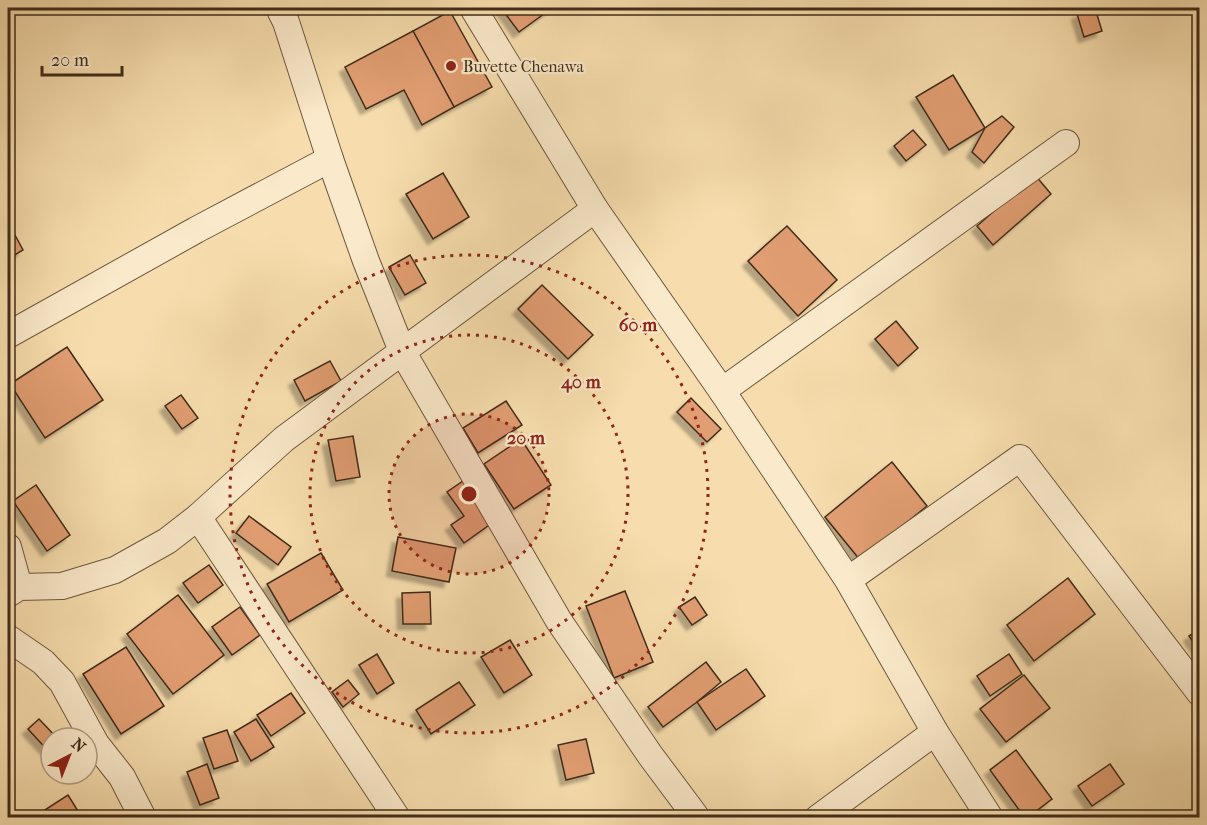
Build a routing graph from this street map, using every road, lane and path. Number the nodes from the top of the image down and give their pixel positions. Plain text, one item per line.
1 (279, 8) edge
2 (473, 8) edge
3 (1066, 142) dead end
4 (330, 159) junction
5 (595, 209) junction
6 (8, 335) edge
7 (402, 351) junction
8 (722, 390) junction
9 (198, 517) junction
10 (8, 547) edge
11 (848, 580) junction
12 (13, 591) edge
13 (8, 638) edge
14 (1200, 693) edge
15 (934, 732) junction
16 (143, 818) edge
17 (397, 818) edge
18 (697, 818) edge
19 (818, 818) edge
20 (990, 818) edge

1 - 4 street
2 - 5 street
3 - 8 street
4 - 6 street
4 - 7 street
5 - 7 street
5 - 8 street
7 - 9 street
7 - 18 street
8 - 11 street
9 - 12 street
9 - 17 street
10 - 12 street
11 - 14 street
11 - 15 street
13 - 16 street
15 - 19 street
15 - 20 street

